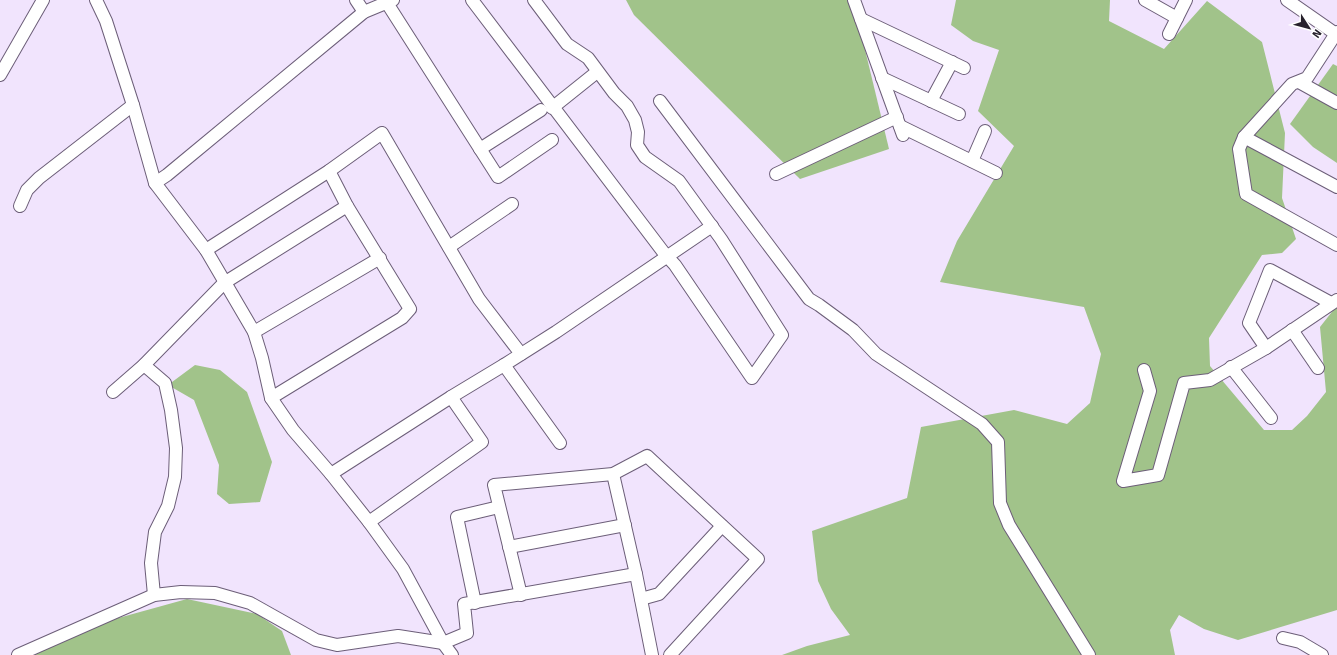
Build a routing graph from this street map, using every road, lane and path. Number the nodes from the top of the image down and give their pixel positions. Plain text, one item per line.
1 (43, 0) edge
2 (96, 0) edge
3 (356, 0) edge
4 (472, 0) edge
5 (534, 0) edge
6 (854, 0) edge
7 (1145, 0) edge
8 (1186, 0) edge
9 (1287, 0) edge
10 (390, 2) edge
11 (364, 12) junction
12 (1177, 18) junction
13 (861, 19) junction
14 (1336, 33) edge
15 (1169, 34) dead end
16 (952, 62) junction
17 (964, 68) dead end
18 (597, 72) junction
19 (0, 75) edge
20 (882, 78) junction
21 (1299, 82) junction
22 (660, 101) dead end
23 (931, 101) junction
24 (1337, 103) edge
25 (133, 105) junction
26 (547, 109) junction
27 (959, 114) dead end
28 (900, 126) junction
29 (985, 131) dead end
30 (1244, 137) junction
31 (552, 140) dead end
32 (480, 149) junction
33 (972, 162) junction
34 (329, 171) junction
35 (996, 173) dead end
36 (776, 174) dead end
37 (155, 183) junction
38 (1337, 187) edge
39 (512, 204) dead end
40 (20, 206) dead end
41 (347, 206) junction
42 (712, 226) junction
43 (1337, 245) edge
44 (449, 247) junction
45 (206, 250) junction
46 (667, 257) junction
47 (380, 258) junction
48 (224, 283) junction
49 (1334, 302) edge
50 (1292, 330) junction
51 (254, 332) junction
52 (1266, 348) junction
53 (521, 354) junction
54 (144, 365) junction
55 (504, 366) junction
56 (1231, 367) junction
57 (1318, 368) dead end
58 (1144, 370) dead end
59 (113, 392) dead end
60 (451, 397) junction
61 (271, 398) junction
62 (1271, 418) dead end
63 (560, 444) dead end
64 (332, 474) junction
65 (613, 474) junction
66 (499, 507) junction
67 (369, 522) junction
68 (625, 525) junction
69 (722, 526) junction
70 (509, 547) junction
71 (636, 574) junction
72 (154, 595) junction
73 (521, 595) junction
74 (641, 599) junction
75 (474, 603) junction
76 (1284, 638) dead end
77 (443, 643) junction
78 (18, 655) edge
79 (452, 655) edge
80 (652, 655) edge
81 (670, 655) edge
82 (1089, 655) edge
83 (1322, 655) edge

1 - 19 street
2 - 25 street
3 - 11 street
4 - 26 street
5 - 18 street
6 - 13 street
7 - 12 street
8 - 12 street
9 - 14 street
10 - 11 street
10 - 32 street
11 - 37 street
12 - 15 street
13 - 16 street
13 - 20 street
14 - 21 street
16 - 17 street
16 - 23 street
18 - 26 street
18 - 42 street
20 - 23 street
20 - 28 street
21 - 24 street
21 - 30 street
22 - 82 street
23 - 27 street
25 - 37 street
25 - 40 street
26 - 32 street
26 - 46 street
28 - 33 street
28 - 36 street
29 - 33 street
30 - 38 street
30 - 43 street
31 - 32 street
33 - 35 street
34 - 41 street
34 - 44 street
34 - 45 street
37 - 45 street
39 - 44 street
41 - 47 street
41 - 48 street
42 - 46 street
42 - 46 street
44 - 53 street
45 - 48 street
46 - 53 street
47 - 51 street
47 - 61 street
48 - 51 street
48 - 54 street
49 - 50 street
49 - 52 street
50 - 52 street
50 - 57 street
51 - 61 street
52 - 56 street
53 - 55 street
54 - 59 street
54 - 72 street
55 - 60 street
55 - 63 street
56 - 58 street
56 - 62 street
60 - 64 street
60 - 67 street
61 - 64 street
64 - 67 street
65 - 66 street
65 - 68 street
65 - 69 street
66 - 70 street
66 - 75 street
67 - 77 street
68 - 70 street
68 - 71 street
69 - 74 street
69 - 81 street
70 - 73 street
71 - 73 street
71 - 74 street
72 - 77 street
72 - 78 street
73 - 75 street
74 - 80 street
75 - 77 street
76 - 83 street
77 - 79 street

